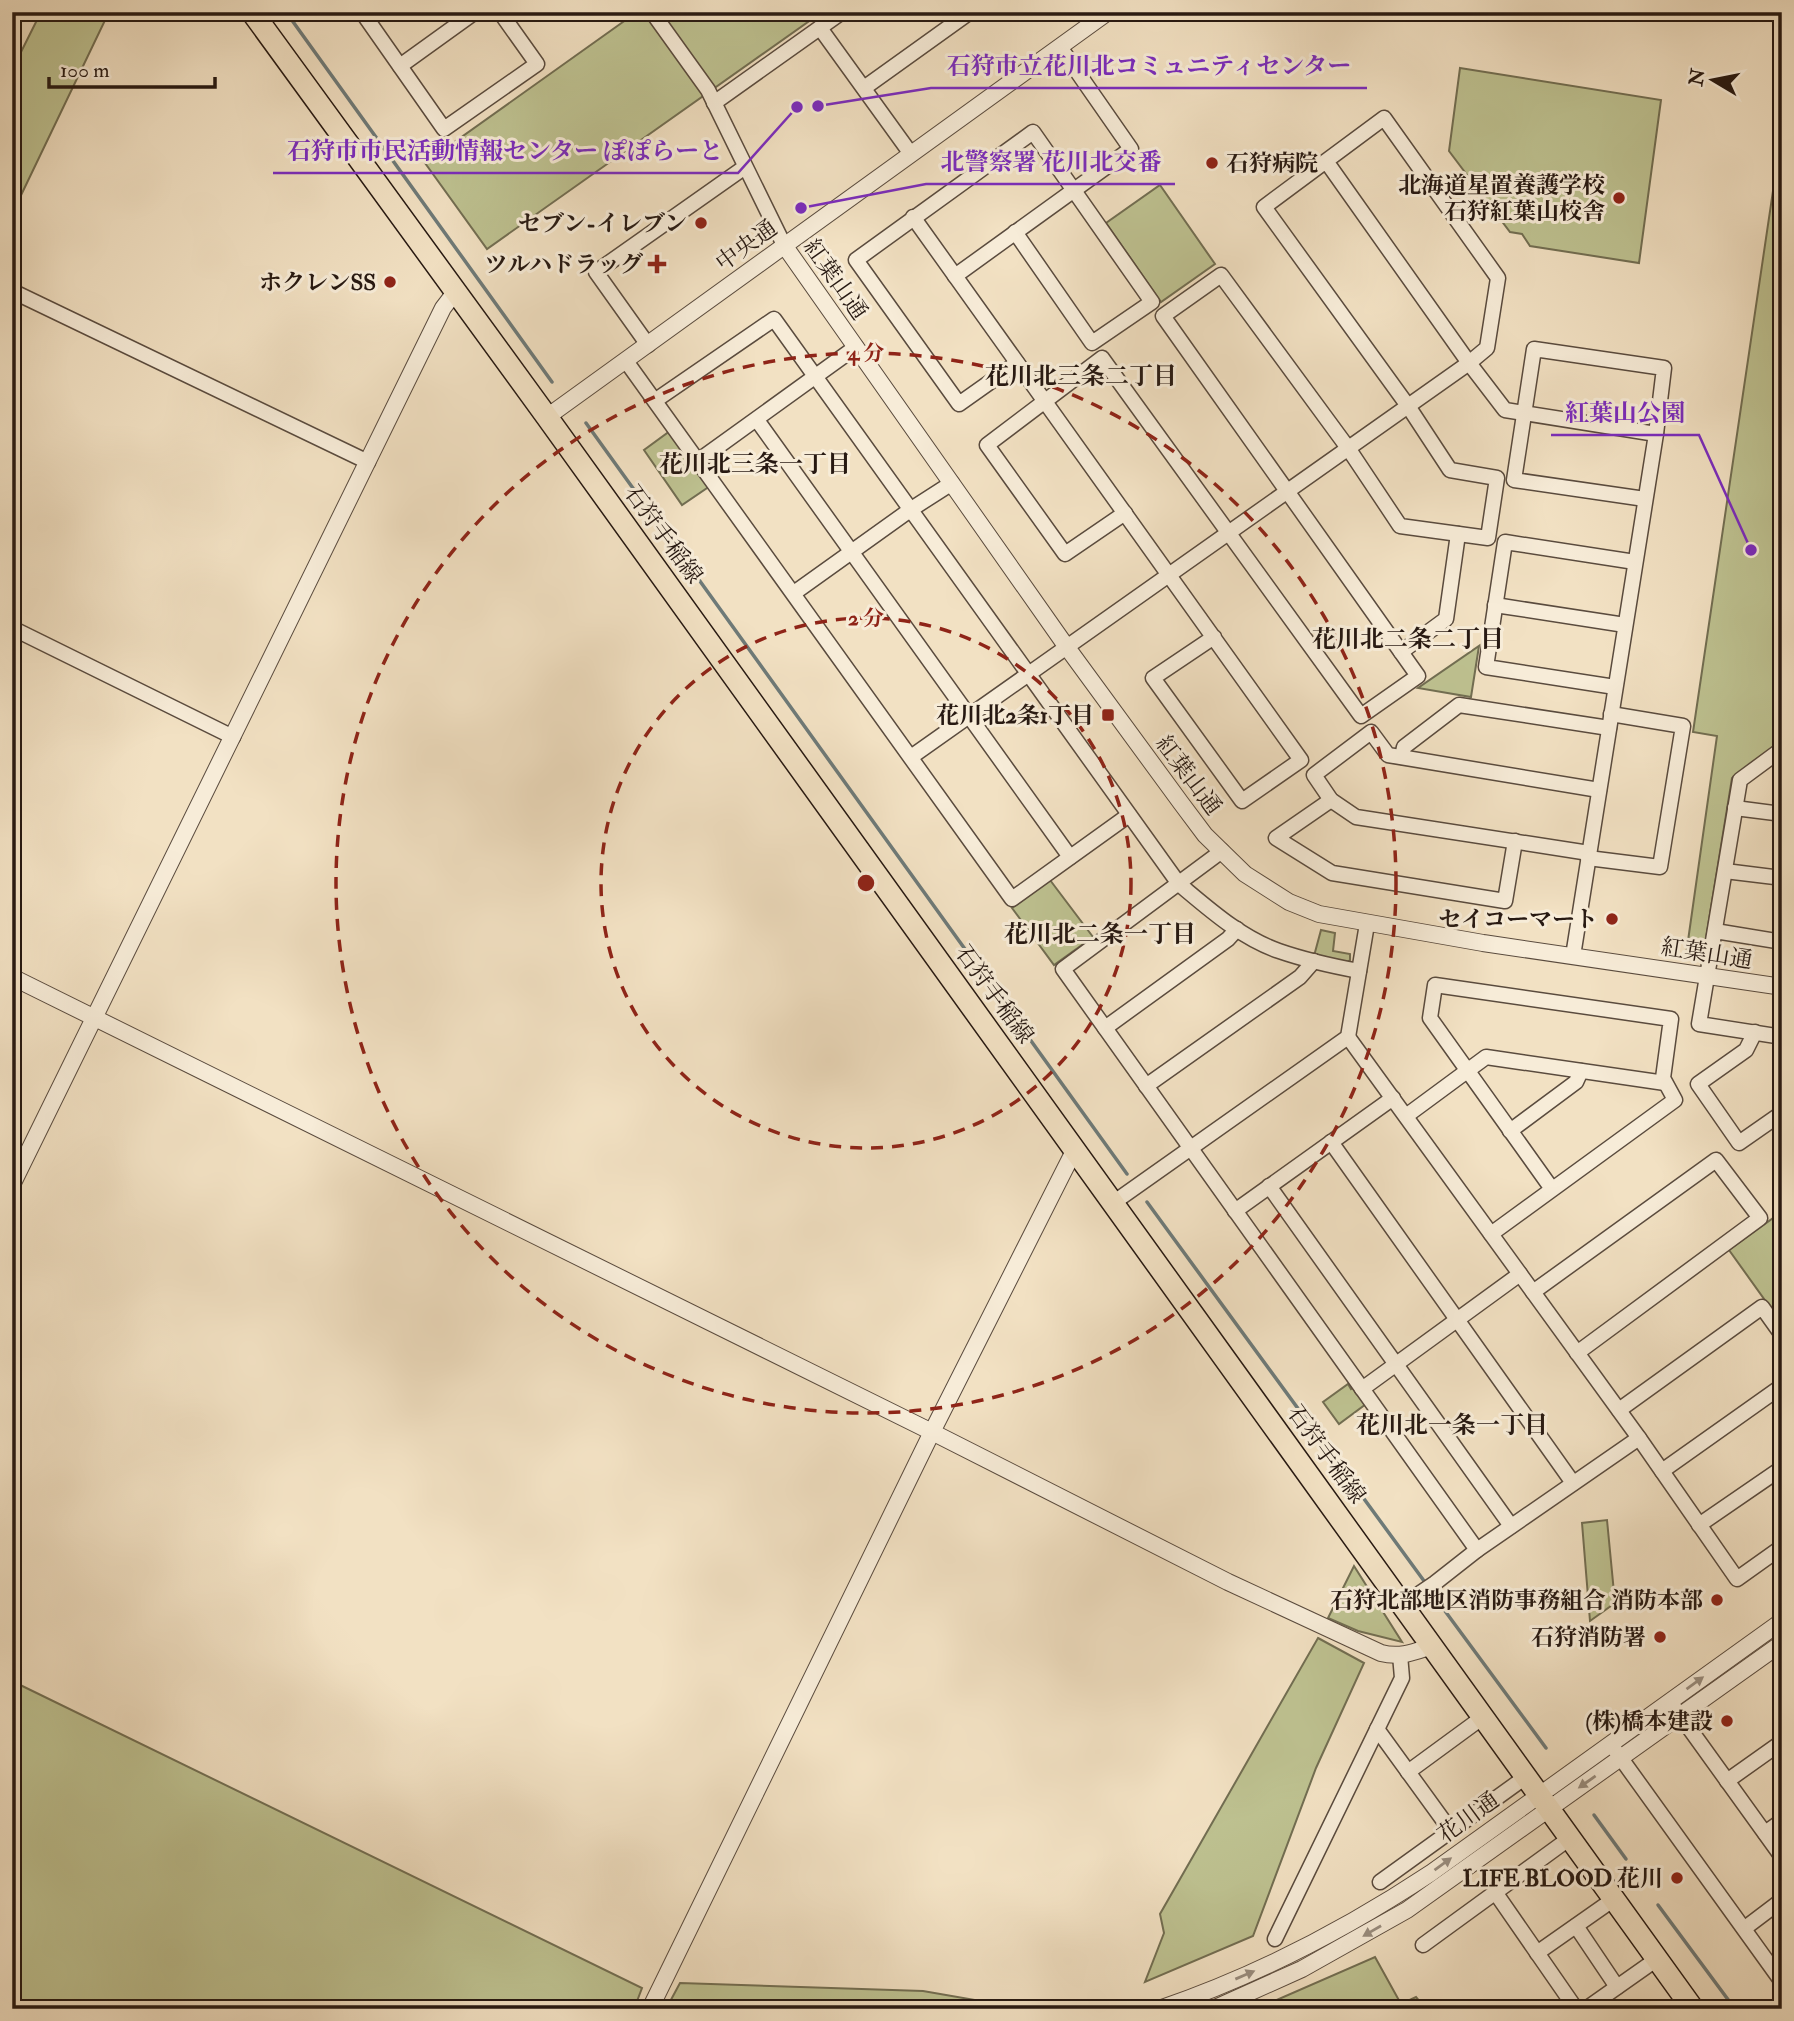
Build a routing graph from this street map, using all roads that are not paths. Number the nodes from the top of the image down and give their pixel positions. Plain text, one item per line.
1 (252, 12) edge
2 (362, 12) edge
3 (475, 12) edge
4 (500, 12) edge
5 (652, 12) edge
6 (842, 12) edge
7 (970, 12) edge
8 (1108, 12) edge
9 (457, 17) edge
10 (820, 28) junction
11 (1060, 47) junction
12 (400, 66) junction
13 (864, 89) junction
14 (714, 103) junction
15 (911, 153) junction
16 (1326, 160) junction
17 (745, 167) junction
18 (1074, 190) junction
19 (913, 217) junction
20 (1015, 232) junction
21 (784, 245) junction
22 (955, 276) junction
23 (12, 291) edge
24 (456, 292) junction
25 (648, 345) junction
26 (856, 347) junction
27 (626, 361) junction
28 (1017, 363) junction
29 (1469, 363) junction
30 (815, 377) junction
31 (656, 400) junction
32 (1045, 401) junction
33 (1408, 407) junction
34 (1524, 413) junction
35 (547, 417) junction
36 (757, 420) junction
37 (1656, 434) junction
38 (1348, 448) junction
39 (698, 461) junction
40 (368, 462) junction
41 (952, 483) junction
42 (1287, 491) junction
43 (1645, 499) junction
44 (910, 510) junction
45 (1125, 513) junction
46 (1229, 532) junction
47 (1458, 534) junction
48 (852, 552) junction
49 (1635, 562) junction
50 (1169, 574) junction
51 (794, 593) junction
52 (1495, 605) junction
53 (1625, 625) junction
54 (12, 628) edge
55 (1214, 637) junction
56 (1066, 646) junction
57 (1401, 653) junction
58 (1028, 674) junction
59 (1615, 687) junction
60 (970, 716) junction
61 (1610, 721) junction
62 (233, 737) junction
63 (1782, 749) edge
64 (911, 757) junction
65 (1402, 757) junction
66 (1599, 790) junction
67 (1331, 800) junction
68 (1735, 808) junction
69 (1782, 814) edge
70 (1129, 815) junction
71 (1515, 841) junction
72 (1222, 851) junction
73 (1588, 855) junction
74 (1070, 857) junction
75 (1725, 871) junction
76 (1782, 878) edge
77 (1179, 884) junction
78 (1367, 924) junction
79 (1237, 929) junction
80 (1715, 931) junction
81 (1782, 942) edge
82 (1573, 956) junction
83 (1314, 961) junction
84 (1359, 971) junction
85 (1707, 976) junction
86 (12, 977) edge
87 (1782, 987) edge
88 (95, 1018) junction
89 (1105, 1028) junction
90 (1755, 1032) junction
91 (1348, 1037) junction
92 (1782, 1037) edge
93 (1467, 1070) junction
94 (1581, 1071) junction
95 (1665, 1083) junction
96 (1146, 1086) junction
97 (1393, 1098) junction
98 (1782, 1113) edge
99 (1406, 1116) junction
100 (1510, 1131) junction
101 (1331, 1142) junction
102 (1075, 1149) junction
103 (1190, 1149) junction
104 (12, 1185) edge
105 (1269, 1186) junction
106 (1552, 1189) junction
107 (1122, 1197) junction
108 (1235, 1211) junction
109 (1491, 1234) junction
110 (1520, 1274) junction
111 (1533, 1293) junction
112 (1458, 1319) junction
113 (1782, 1335) edge
114 (1577, 1353) junction
115 (1397, 1363) junction
116 (1782, 1386) edge
117 (1362, 1389) junction
118 (1619, 1410) junction
119 (932, 1432) junction
120 (1639, 1437) junction
121 (1782, 1468) edge
122 (1662, 1471) junction
123 (1573, 1483) junction
124 (1699, 1525) junction
125 (1511, 1526) junction
126 (1782, 1547) edge
127 (1476, 1550) junction
128 (1413, 1599) junction
129 (1782, 1621) edge
130 (1782, 1643) edge
131 (1432, 1646) junction
132 (1400, 1655) junction
133 (1670, 1701) junction
134 (1680, 1716) junction
135 (1483, 1717) junction
136 (1377, 1729) junction
137 (1610, 1742) junction
138 (1782, 1742) edge
139 (1621, 1758) junction
140 (1408, 1772) junction
141 (1727, 1781) junction
142 (1539, 1793) junction
143 (1782, 1821) edge
144 (1451, 1831) junction
145 (1765, 1833) junction
146 (1570, 1838) junction
147 (1782, 1857) edge
148 (1380, 1882) dead end
149 (1495, 1892) junction
150 (1615, 1899) junction
151 (1782, 1900) edge
152 (1576, 1926) junction
153 (1745, 1928) junction
154 (1275, 1939) dead end
155 (1423, 1945) dead end
156 (1537, 1953) junction
157 (1657, 1959) junction
158 (1782, 1982) edge
159 (1617, 1987) junction
160 (650, 2009) edge
161 (1159, 2009) edge
162 (1213, 2009) edge
163 (1576, 2009) edge
164 (1586, 2009) edge
165 (1693, 2009) edge

1 - 24 main road, 石狩手稲線
2 - 12 street
3 - 9 street
4 - 12 street
5 - 14 street
6 - 10 street
7 - 13 street
8 - 11 street, 中央通
9 - 12 street
10 - 13 street
10 - 14 street
11 - 15 street, 中央通
11 - 18 street
13 - 15 street
14 - 17 street
15 - 21 street, 中央通
16 - 29 street
16 - 29 street
16 - 33 street
17 - 21 street
17 - 25 street
18 - 19 street
18 - 20 street
18 - 20 street
19 - 22 street
19 - 28 street
20 - 22 street
21 - 25 street, 中央通
21 - 26 street, 紅葉山通
22 - 28 street
23 - 40 street
24 - 35 main road, 石狩手稲線
24 - 40 street
25 - 27 street, 中央通
26 - 30 street
26 - 41 street, 紅葉山通
27 - 31 street
27 - 35 street, 中央通
28 - 32 street
29 - 33 street
29 - 34 street
30 - 31 street
30 - 36 street
30 - 44 street
31 - 39 street
32 - 45 street
32 - 45 street
32 - 46 street
33 - 38 street
33 - 47 street
34 - 37 street
34 - 37 street
34 - 43 street
35 - 102 main road, 石狩手稲線
36 - 39 street
36 - 48 street
37 - 43 street
38 - 42 street
38 - 42 street
38 - 47 street
39 - 51 street
40 - 62 street
41 - 44 street
41 - 56 street, 紅葉山通
42 - 46 street
42 - 57 street
43 - 49 street
44 - 48 street
44 - 58 street
45 - 50 street
46 - 50 street
46 - 57 street
47 - 57 street
48 - 51 street
48 - 60 street
49 - 52 street
49 - 53 street
50 - 55 street
50 - 56 street
51 - 64 street
52 - 53 street
52 - 59 street
53 - 59 street
54 - 62 street
55 - 55 street
56 - 58 street
56 - 72 street, 紅葉山通
58 - 60 street
58 - 70 street
59 - 61 street
60 - 64 street
60 - 74 street
61 - 65 street
61 - 66 street
61 - 73 street
62 - 88 street
63 - 68 street
64 - 74 street
65 - 66 street
65 - 67 street
66 - 73 street
67 - 71 street
67 - 71 street
68 - 69 street
68 - 75 street
70 - 74 street
70 - 77 street
71 - 73 street
72 - 77 street
72 - 78 street, 紅葉山通
73 - 82 street
75 - 76 street
75 - 80 street
77 - 79 street
77 - 89 street
78 - 82 street, 紅葉山通
78 - 84 street
79 - 83 street
79 - 89 street
80 - 81 street
80 - 85 street
82 - 85 street, 紅葉山通
83 - 84 street
83 - 96 street
84 - 91 street
85 - 87 street, 紅葉山通
85 - 90 street
86 - 88 street
88 - 104 street
88 - 119 street
89 - 96 street
90 - 92 street
90 - 98 street
91 - 97 street
91 - 103 street
93 - 94 street
93 - 95 street
93 - 99 street
93 - 100 street
94 - 95 street
94 - 100 street
95 - 106 street
96 - 103 street
97 - 99 street
97 - 101 street
99 - 109 street
100 - 106 street
101 - 105 street
101 - 112 street
102 - 107 main road, 石狩手稲線
102 - 119 street
103 - 107 street
103 - 108 street
105 - 108 street
105 - 115 street
106 - 109 street
107 - 128 main road, 石狩手稲線
108 - 117 street
109 - 110 street
110 - 111 street
110 - 112 street
111 - 114 street
111 - 114 street
112 - 115 street
112 - 123 street
113 - 118 street
114 - 118 street
115 - 117 street
115 - 125 street
116 - 122 street
117 - 127 street
118 - 120 street
119 - 132 street
119 - 160 street
120 - 122 street
120 - 123 street
121 - 124 street
122 - 124 street
123 - 125 street
124 - 126 street
125 - 127 street
127 - 128 street
128 - 131 main road, 石狩手稲線
133 -> 129 street, 花川通
130 - 134 street, 花川通
131 - 132 street
131 - 135 main road, 石狩手稲線
132 - 136 street
133 - 134 street
133 - 137 street, 花川通
134 - 139 street, 花川通
134 - 141 street
135 - 140 street
135 - 142 main road, 石狩手稲線
136 - 140 street
136 - 154 street
137 - 139 street
137 - 142 street, 花川通
138 - 141 street
139 -> 142 street, 花川通
139 - 153 street
140 - 144 street
141 - 145 street
142 - 144 street
142 - 146 main road, 石狩手稲線
161 -> 142 street, 花川通
142 -> 162 street, 花川通
143 - 145 street
144 - 148 street
145 - 147 street
146 - 149 street
146 - 150 main road, 石狩手稲線
149 - 155 street
149 - 156 street
150 - 152 street
150 - 157 main road, 石狩手稲線
151 - 153 street
152 - 156 street
152 - 159 street
153 - 158 street
156 - 163 street
157 - 159 street
157 - 165 main road, 石狩手稲線
159 - 164 street

